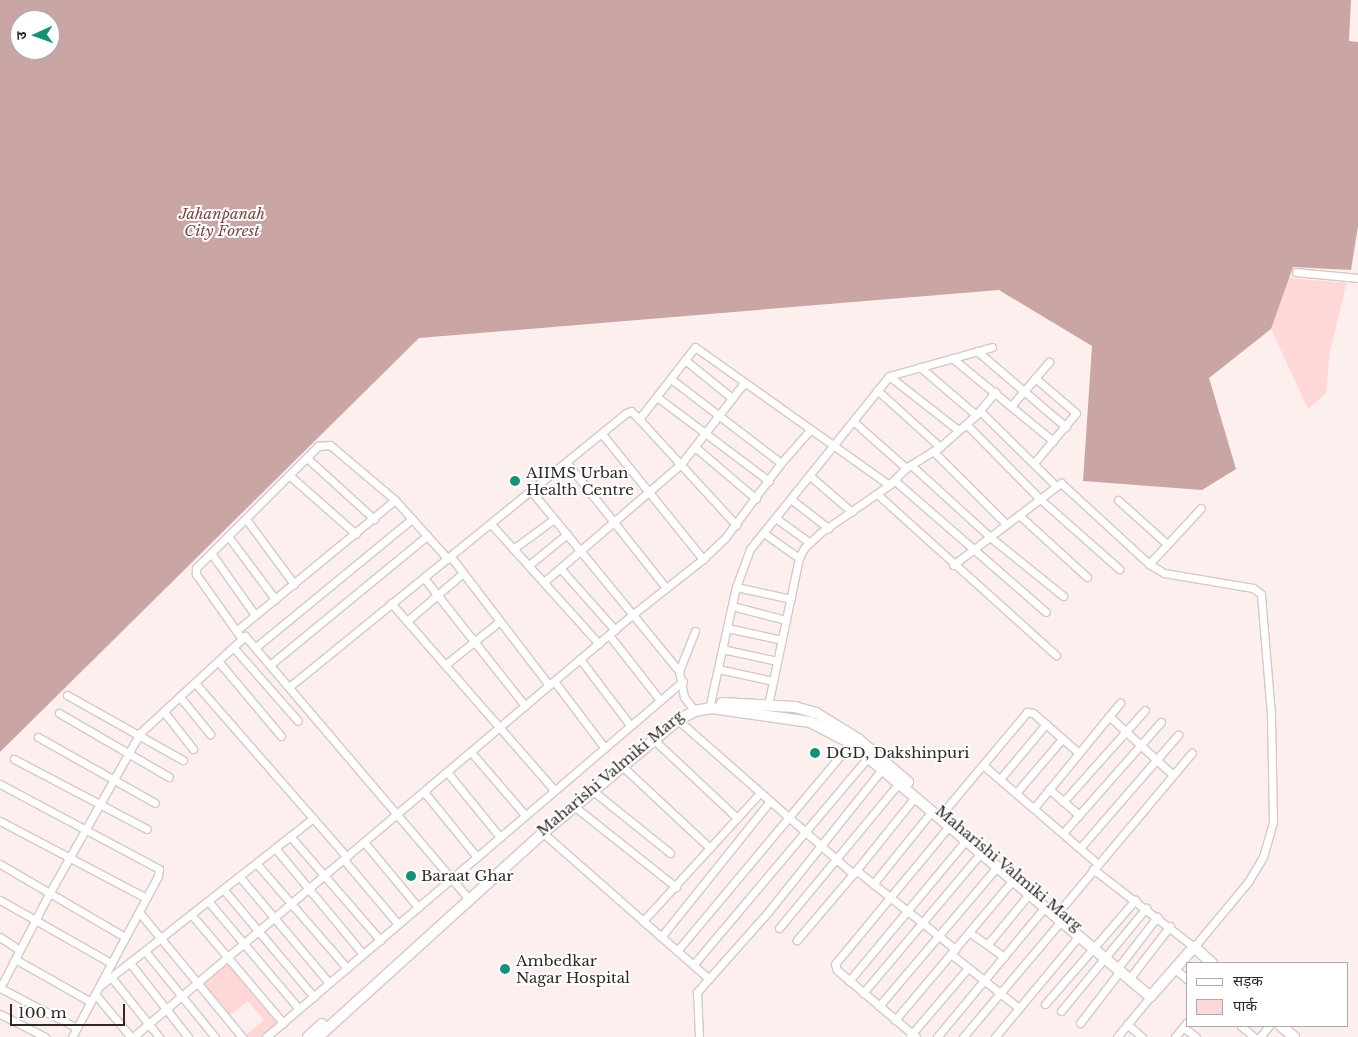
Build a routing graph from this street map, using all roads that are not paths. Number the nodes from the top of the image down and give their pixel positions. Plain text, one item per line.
1 (1296, 272) dead end
2 (1358, 278) edge
3 (992, 347) dead end
4 (977, 351) junction
5 (952, 358) junction
6 (685, 360) junction
7 (1049, 362) dead end
8 (920, 367) junction
9 (889, 376) junction
10 (1035, 378) junction
11 (671, 379) junction
12 (744, 383) junction
13 (877, 390) junction
14 (1024, 391) junction
15 (995, 392) junction
16 (657, 398) junction
17 (732, 398) junction
18 (1012, 406) junction
19 (978, 413) junction
20 (718, 416) junction
21 (639, 419) junction
22 (853, 421) junction
23 (966, 424) junction
24 (1066, 427) junction
25 (810, 430) junction
26 (958, 430) junction
27 (705, 433) junction
28 (602, 434) junction
29 (1053, 441) junction
30 (835, 444) junction
31 (695, 447) junction
32 (940, 447) junction
33 (933, 451) junction
34 (307, 458) junction
35 (567, 463) junction
36 (781, 463) junction
37 (1034, 463) junction
38 (681, 464) junction
39 (909, 466) junction
40 (289, 475) junction
41 (810, 476) junction
42 (768, 481) junction
43 (892, 483) junction
44 (1056, 486) junction
45 (532, 492) junction
46 (649, 492) junction
47 (877, 494) junction
48 (756, 499) junction
49 (1040, 499) junction
50 (395, 500) junction
51 (792, 500) junction
52 (1118, 500) dead end
53 (1201, 508) dead end
54 (852, 512) junction
55 (1019, 515) junction
56 (246, 519) junction
57 (374, 519) junction
58 (554, 519) junction
59 (777, 519) junction
60 (412, 520) junction
61 (614, 522) junction
62 (492, 524) junction
63 (1006, 524) junction
64 (736, 525) junction
65 (828, 528) junction
66 (356, 534) junction
67 (566, 534) junction
68 (765, 534) junction
69 (228, 536) junction
70 (427, 536) junction
71 (990, 537) junction
72 (809, 542) junction
73 (1167, 544) junction
74 (513, 549) junction
75 (974, 549) junction
76 (580, 550) junction
77 (211, 553) junction
78 (449, 558) junction
79 (798, 558) junction
80 (704, 560) junction
81 (528, 564) junction
82 (1148, 564) junction
83 (953, 565) junction
84 (560, 568) junction
85 (1119, 569) dead end
86 (463, 573) junction
87 (1087, 577) dead end
88 (424, 578) junction
89 (545, 581) junction
90 (294, 584) junction
91 (736, 587) junction
92 (666, 588) junction
93 (437, 595) junction
94 (1063, 596) dead end
95 (791, 599) junction
96 (275, 600) junction
97 (391, 603) junction
98 (732, 606) junction
99 (1046, 612) dead end
100 (255, 615) junction
101 (632, 615) junction
102 (786, 620) junction
103 (407, 621) junction
104 (500, 621) junction
105 (727, 628) junction
106 (615, 630) junction
107 (236, 631) junction
108 (695, 631) dead end
109 (609, 635) junction
110 (242, 639) junction
111 (782, 640) junction
112 (475, 641) junction
113 (599, 644) junction
114 (233, 647) junction
115 (256, 647) junction
116 (722, 650) junction
117 (1056, 655) dead end
118 (580, 659) junction
119 (218, 661) junction
120 (778, 661) junction
121 (271, 664) junction
122 (445, 665) junction
123 (718, 669) junction
124 (678, 671) junction
125 (683, 681) junction
126 (773, 681) junction
127 (194, 683) junction
128 (552, 683) junction
129 (289, 687) junction
130 (67, 695) dead end
131 (180, 697) junction
132 (660, 700) junction
133 (1120, 702) dead end
134 (710, 704) junction
135 (768, 705) junction
136 (525, 706) junction
137 (693, 709) junction
138 (1145, 710) dead end
139 (164, 712) junction
140 (59, 713) dead end
141 (1109, 716) junction
142 (678, 720) junction
143 (298, 721) dead end
144 (1162, 722) dead end
145 (1046, 724) junction
146 (630, 725) junction
147 (500, 728) junction
148 (1126, 731) junction
149 (140, 733) junction
150 (210, 734) dead end
151 (1178, 735) dead end
152 (281, 736) dead end
153 (38, 737) dead end
154 (1062, 739) junction
155 (654, 740) junction
156 (852, 743) junction
157 (1141, 745) junction
158 (604, 747) junction
159 (193, 749) dead end
160 (471, 752) junction
161 (1192, 752) dead end
162 (128, 754) junction
163 (1079, 754) junction
164 (868, 757) junction
165 (14, 759) dead end
166 (183, 760) dead end
167 (1156, 760) junction
168 (984, 765) junction
169 (623, 766) junction
170 (882, 769) junction
171 (447, 772) junction
172 (1173, 775) junction
173 (169, 777) dead end
174 (1000, 779) junction
175 (113, 780) junction
176 (899, 783) junction
177 (0, 784) edge
178 (1049, 789) junction
179 (555, 791) junction
180 (593, 791) junction
181 (424, 792) junction
182 (760, 792) junction
183 (1016, 793) junction
184 (915, 797) junction
185 (770, 801) junction
186 (101, 802) junction
187 (1063, 802) junction
188 (155, 803) dead end
189 (575, 807) junction
190 (1034, 808) junction
191 (938, 814) junction
192 (396, 815) junction
193 (525, 815) junction
194 (788, 816) junction
195 (1078, 816) junction
196 (313, 818) junction
197 (737, 818) junction
198 (0, 820) edge
199 (949, 826) junction
200 (147, 829) dead end
201 (806, 830) junction
202 (85, 831) junction
203 (543, 833) junction
204 (1063, 833) junction
205 (290, 836) junction
206 (500, 837) junction
207 (966, 840) junction
208 (364, 842) junction
209 (822, 845) junction
210 (275, 848) junction
211 (710, 848) junction
212 (1080, 848) junction
213 (670, 853) dead end
214 (981, 853) junction
215 (477, 857) junction
216 (69, 858) junction
217 (345, 858) junction
218 (838, 860) junction
219 (256, 863) junction
220 (0, 864) edge
221 (1095, 866) junction
222 (997, 867) junction
223 (854, 872) junction
224 (324, 875) junction
225 (239, 876) junction
226 (451, 879) junction
227 (1013, 880) junction
228 (873, 884) junction
229 (676, 887) junction
230 (223, 889) junction
231 (308, 889) junction
232 (49, 894) junction
233 (1029, 894) junction
234 (890, 897) junction
235 (146, 898) junction
236 (468, 898) junction
237 (0, 900) edge
238 (1135, 900) junction
239 (208, 901) junction
240 (292, 903) junction
241 (418, 907) junction
242 (1045, 907) junction
243 (1146, 908) junction
244 (907, 911) junction
245 (139, 912) junction
246 (191, 914) junction
247 (1058, 916) junction
248 (1157, 917) junction
249 (274, 918) junction
250 (35, 919) junction
251 (643, 921) junction
252 (923, 923) junction
253 (398, 924) junction
254 (1170, 926) junction
255 (779, 928) dead end
256 (259, 931) junction
257 (969, 932) junction
258 (1079, 936) junction
259 (0, 937) edge
260 (125, 937) junction
261 (661, 937) junction
262 (940, 937) junction
263 (160, 939) junction
264 (380, 940) junction
265 (797, 940) dead end
266 (244, 944) junction
267 (988, 944) junction
268 (1094, 946) junction
269 (1194, 947) junction
270 (19, 950) junction
271 (145, 951) junction
272 (677, 951) junction
273 (953, 951) junction
274 (363, 954) junction
275 (1106, 955) junction
276 (1004, 957) junction
277 (15, 959) junction
278 (228, 959) junction
279 (1211, 962) edge
280 (111, 963) junction
281 (130, 963) junction
282 (692, 965) junction
283 (347, 968) junction
284 (968, 968) junction
285 (1119, 968) junction
286 (1175, 969) junction
287 (1131, 976) junction
288 (111, 978) junction
289 (1186, 978) edge
290 (709, 979) junction
291 (984, 980) junction
292 (849, 981) junction
293 (330, 983) junction
294 (197, 985) junction
295 (97, 991) junction
296 (864, 992) junction
297 (1000, 993) junction
298 (1152, 994) junction
299 (181, 997) junction
300 (314, 997) junction
301 (91, 1002) junction
302 (1045, 1004) dead end
303 (879, 1006) junction
304 (1019, 1008) junction
305 (299, 1009) junction
306 (166, 1010) junction
307 (1061, 1011) dead end
308 (0, 1014) edge
309 (895, 1020) junction
310 (283, 1023) junction
311 (1080, 1023) dead end
312 (148, 1024) junction
313 (1127, 1024) junction
314 (1185, 1024) edge
315 (1188, 1027) edge
316 (1242, 1027) edge
317 (1268, 1027) edge
318 (77, 1028) junction
319 (912, 1036) edge
320 (46, 1037) edge
321 (72, 1037) edge
322 (132, 1037) edge
323 (159, 1037) edge
324 (188, 1037) edge
325 (215, 1037) edge
326 (242, 1037) edge
327 (266, 1037) edge
328 (308, 1037) edge
329 (318, 1037) edge
330 (699, 1037) edge
331 (937, 1037) edge
332 (963, 1037) edge
333 (995, 1037) edge
334 (1117, 1037) edge
335 (1142, 1037) edge
336 (1174, 1037) edge
337 (1196, 1037) edge
338 (1254, 1037) edge
339 (1260, 1037) edge

1 - 2 street
3 - 4 street
4 - 5 street
4 - 14 street
5 - 8 street
5 - 15 street
6 - 11 street
6 - 12 street
6 - 17 street
7 - 10 street
8 - 9 street
8 - 19 street
9 - 13 street
9 - 26 street
10 - 14 street
10 - 24 street
11 - 16 street
11 - 20 street
12 - 17 street
12 - 25 street
13 - 22 street
13 - 32 street
14 - 18 street
14 - 24 street
15 - 18 street
15 - 19 street
16 - 21 street
16 - 27 street
17 - 20 street
18 - 29 street
19 - 23 street
19 - 37 street
20 - 27 street
20 - 36 street
21 - 28 street
21 - 38 street
22 - 30 street
22 - 39 street
23 - 26 street
23 - 49 street
24 - 29 street
25 - 30 street
25 - 36 street
26 - 32 street
27 - 31 street
27 - 42 street
28 - 35 street
28 - 46 street
29 - 37 street
30 - 41 street
30 - 43 street
31 - 38 street
31 - 48 street
32 - 33 street
33 - 39 street
33 - 63 street
34 - 40 street
34 - 50 street
34 - 57 street
35 - 45 street
35 - 61 street
36 - 42 street
37 - 44 street
38 - 46 street
38 - 64 street
39 - 43 street
39 - 71 street
40 - 56 street
40 - 66 street
41 - 51 street
41 - 54 street
42 - 48 street
43 - 47 street
43 - 75 street
44 - 49 street
44 - 82 street
45 - 58 street
45 - 62 street
46 - 61 street
46 - 80 street
47 - 54 street
47 - 83 street
48 - 64 street
49 - 55 street
49 - 85 street
50 - 57 street
50 - 60 street
51 - 59 street
51 - 65 street
52 - 73 street
53 - 73 street
54 - 65 street
55 - 63 street
55 - 87 street
56 - 69 street
56 - 90 street
57 - 66 street
58 - 67 street
58 - 74 street
59 - 68 street
59 - 72 street
60 - 70 street
60 - 115 street
61 - 76 street
61 - 92 street
62 - 74 street
62 - 78 street
63 - 71 street
64 - 80 street
65 - 72 street
66 - 90 street
67 - 76 street
67 - 81 street
68 - 79 street
68 - 91 street
69 - 77 street
69 - 96 street
70 - 78 street
70 - 121 street
71 - 75 street
71 - 94 street
72 - 79 street
73 - 82 street
74 - 81 street
75 - 83 street
75 - 99 street
76 - 84 street
76 - 101 street
77 - 100 street
77 - 107 street
78 - 86 street
78 - 88 street
79 - 95 street
80 - 92 street
81 - 89 street
82 - 269 street
83 - 117 street
84 - 89 street
84 - 106 street
86 - 93 street
86 - 104 street
88 - 93 street
88 - 97 street
89 - 113 street
90 - 96 street
91 - 95 street
91 - 98 street
92 - 101 street
93 - 103 street
93 - 112 street
95 - 102 street
96 - 100 street
97 - 103 street
97 - 129 street
98 - 102 street
98 - 105 street
100 - 107 street
101 - 106 street
101 - 124 street
102 - 111 street
103 - 122 street
104 - 112 street
104 - 128 street
105 - 111 street
105 - 116 street
106 - 109 street
107 - 110 street
108 - 124 street
109 - 113 street
109 - 132 street
110 - 114 street
110 - 115 street
111 - 120 street
112 - 122 street
112 - 136 street
113 - 118 street
114 - 119 street
114 - 143 street
115 - 121 street
116 - 120 street
116 - 123 street
118 - 128 street
118 - 146 street
119 - 127 street
119 - 152 street
120 - 126 street
121 - 129 street
122 - 147 street
123 - 126 street
123 - 134 street
124 - 125 street
125 - 132 street
125 - 137 street
126 - 135 street
127 - 131 street
127 - 196 street
128 - 136 street
128 - 158 street
129 - 192 street
130 - 149 street
131 - 139 street
131 - 150 street
132 - 146 street
133 - 141 street
134 - 135 street, Maharishi Valmiki Marg
134 - 137 street, Maharishi Valmiki Marg
135 - 191 street, Maharishi Valmiki Marg
136 - 147 street
137 - 142 street, Maharishi Valmiki Marg
137 - 156 street, Maharishi Valmiki Marg
137 - 236 street, Maharishi Valmiki Marg
138 - 148 street
139 - 149 street
139 - 159 street
140 - 162 street
141 - 148 street
141 - 163 street
142 - 155 street, Maharishi Valmiki Marg
142 - 182 street
144 - 157 street
145 - 154 street
145 - 168 street
145 - 174 street
146 - 158 street
147 - 160 street
147 - 179 street
148 - 157 street
148 - 187 street
149 - 162 street
149 - 166 street
151 - 167 street
153 - 175 street
154 - 163 street
154 - 183 street
155 - 169 street, Maharishi Valmiki Marg
155 - 197 street
156 - 164 street, Maharishi Valmiki Marg
156 - 194 street
157 - 167 street
157 - 195 street
158 - 179 street
160 - 171 street
160 - 193 street
161 - 172 street
162 - 173 street
162 - 175 street
163 - 178 street
164 - 170 street, Maharishi Valmiki Marg
164 - 201 street
165 - 186 street
167 - 172 street
167 - 212 street
168 - 174 street
168 - 191 street
169 - 180 street, Maharishi Valmiki Marg
169 - 211 street
170 - 176 street, Maharishi Valmiki Marg
170 - 209 street
171 - 181 street
171 - 206 street
172 - 221 street
174 - 183 street
175 - 186 street
175 - 188 street
176 - 184 street, Maharishi Valmiki Marg
176 - 218 street
177 - 202 street
178 - 187 street
178 - 190 street
179 - 193 street
180 - 189 street, Maharishi Valmiki Marg
180 - 213 street
181 - 192 street
181 - 215 street
182 - 185 street
182 - 197 street
183 - 190 street
184 - 191 street, Maharishi Valmiki Marg
184 - 223 street
185 - 194 street
185 - 261 street
186 - 200 street
186 - 202 street
187 - 195 street
189 - 203 street, Maharishi Valmiki Marg
189 - 229 street
190 - 204 street
191 - 199 street, Maharishi Valmiki Marg
191 - 228 street
191 - 247 street, Maharishi Valmiki Marg
192 - 208 street
192 - 226 street
193 - 206 street
194 - 201 street
194 - 272 street
195 - 204 street
196 - 205 street
196 - 217 street
197 - 211 street
198 - 216 street
199 - 207 street, Maharishi Valmiki Marg
199 - 234 street
201 - 209 street
201 - 282 street
202 - 216 street
202 - 235 street
203 - 236 street, Maharishi Valmiki Marg
203 - 251 street
204 - 212 street
205 - 210 street
205 - 224 street
206 - 215 street
207 - 214 street, Maharishi Valmiki Marg
207 - 244 street
208 - 217 street
208 - 241 street
209 - 218 street
209 - 290 street
210 - 219 street
210 - 231 street
211 - 229 street
212 - 221 street
214 - 222 street, Maharishi Valmiki Marg
214 - 252 street
215 - 226 street
216 - 232 street
216 - 235 street
217 - 224 street
217 - 253 street
218 - 223 street
218 - 255 street
219 - 225 street
219 - 240 street
220 - 232 street
221 - 238 street
221 - 247 street
222 - 227 street, Maharishi Valmiki Marg
222 - 262 street
223 - 228 street
223 - 265 street
224 - 231 street
224 - 264 street
225 - 230 street
225 - 249 street
226 - 236 street
226 - 241 street
227 - 233 street, Maharishi Valmiki Marg
227 - 257 street
228 - 234 street
229 - 251 street
230 - 239 street
230 - 256 street
231 - 240 street
231 - 274 street
232 - 250 street
232 - 260 street
233 - 242 street, Maharishi Valmiki Marg
233 - 267 street
234 - 244 street
234 - 292 street
235 - 245 street
236 - 328 street, Maharishi Valmiki Marg
236 - 329 street, Maharishi Valmiki Marg
237 - 250 street
238 - 243 street
238 - 268 street
239 - 246 street
239 - 266 street
240 - 249 street
240 - 283 street
241 - 253 street
242 - 247 street, Maharishi Valmiki Marg
242 - 276 street
243 - 248 street
243 - 275 street
244 - 252 street
244 - 292 street
245 - 260 street
245 - 263 street
246 - 263 street
246 - 278 street
247 - 258 street, Maharishi Valmiki Marg
247 - 268 street, Maharishi Valmiki Marg
247 - 297 street
248 - 254 street
248 - 285 street
249 - 256 street
249 - 293 street
250 - 270 street
250 - 280 street
251 - 261 street
252 - 262 street
252 - 296 street
253 - 264 street
254 - 269 street
254 - 287 street
256 - 266 street
256 - 300 street
257 - 267 street
257 - 273 street
258 - 268 street, Maharishi Valmiki Marg
258 - 304 street
259 - 270 street
260 - 280 street
261 - 272 street
262 - 273 street
262 - 303 street
263 - 271 street
263 - 294 street
264 - 274 street
266 - 278 street
266 - 305 street
267 - 276 street
268 - 275 street, Maharishi Valmiki Marg
268 - 302 street
269 - 279 street
269 - 286 street
270 - 277 street
271 - 281 street
271 - 299 street
272 - 282 street
273 - 284 street
273 - 309 street
274 - 283 street
275 - 285 street, Maharishi Valmiki Marg
275 - 307 street
276 - 291 street
277 - 301 street
277 - 318 street
278 - 294 street
278 - 310 street
280 - 295 street
281 - 288 street
281 - 306 street
282 - 290 street
283 - 293 street
284 - 291 street
284 - 319 street
285 - 287 street, Maharishi Valmiki Marg
285 - 311 street
286 - 289 street
286 - 298 street
287 - 298 street, Maharishi Valmiki Marg
288 - 295 street
288 - 312 street
290 - 330 street
291 - 297 street
291 - 331 street
292 - 296 street
293 - 300 street
294 - 299 street
294 - 326 street
295 - 301 street
295 - 322 street
296 - 303 street
297 - 304 street
297 - 332 street
298 - 313 street
299 - 306 street
299 - 325 street
300 - 305 street
301 - 318 street
303 - 309 street
304 - 333 street
305 - 310 street
306 - 312 street
306 - 324 street
308 - 320 street
309 - 319 street
310 - 327 street
312 - 322 street
312 - 323 street
313 - 334 street
313 - 335 street
314 - 336 street
315 - 337 street
316 - 338 street
317 - 339 street
318 - 321 street

